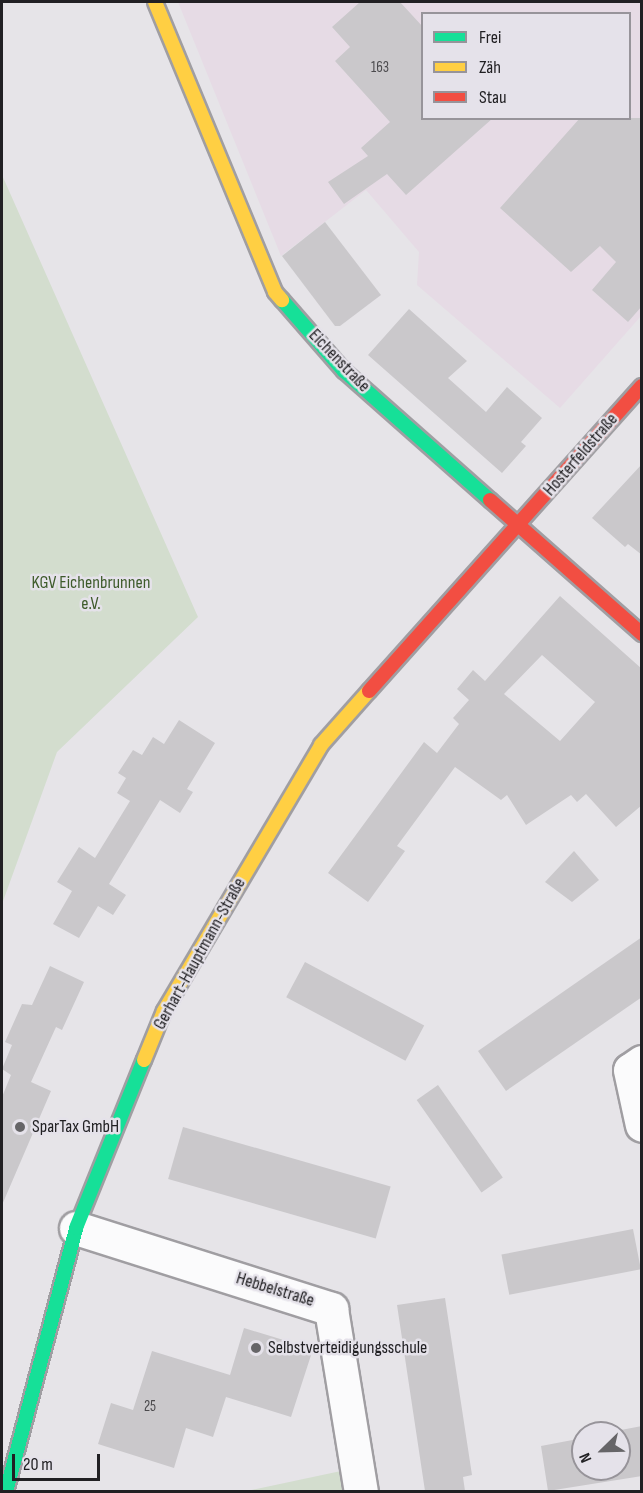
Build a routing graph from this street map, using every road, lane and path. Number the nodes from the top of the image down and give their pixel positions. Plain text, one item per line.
1 (155, 2) edge
2 (642, 386) edge
3 (520, 525) junction
4 (642, 634) edge
5 (642, 1062) edge
6 (642, 1125) edge
7 (76, 1228) junction
8 (6, 1491) edge
9 (361, 1491) edge

1 - 3 street, Eichenstraße
2 - 3 street, Hosterfeldstraße
3 - 4 street, Eichenstraße
3 - 7 street, Gerhart-Hauptmann-Straße
5 - 6 street
7 - 8 street, Gerhart-Hauptmann-Straße
7 - 9 street, Hebbelstraße

